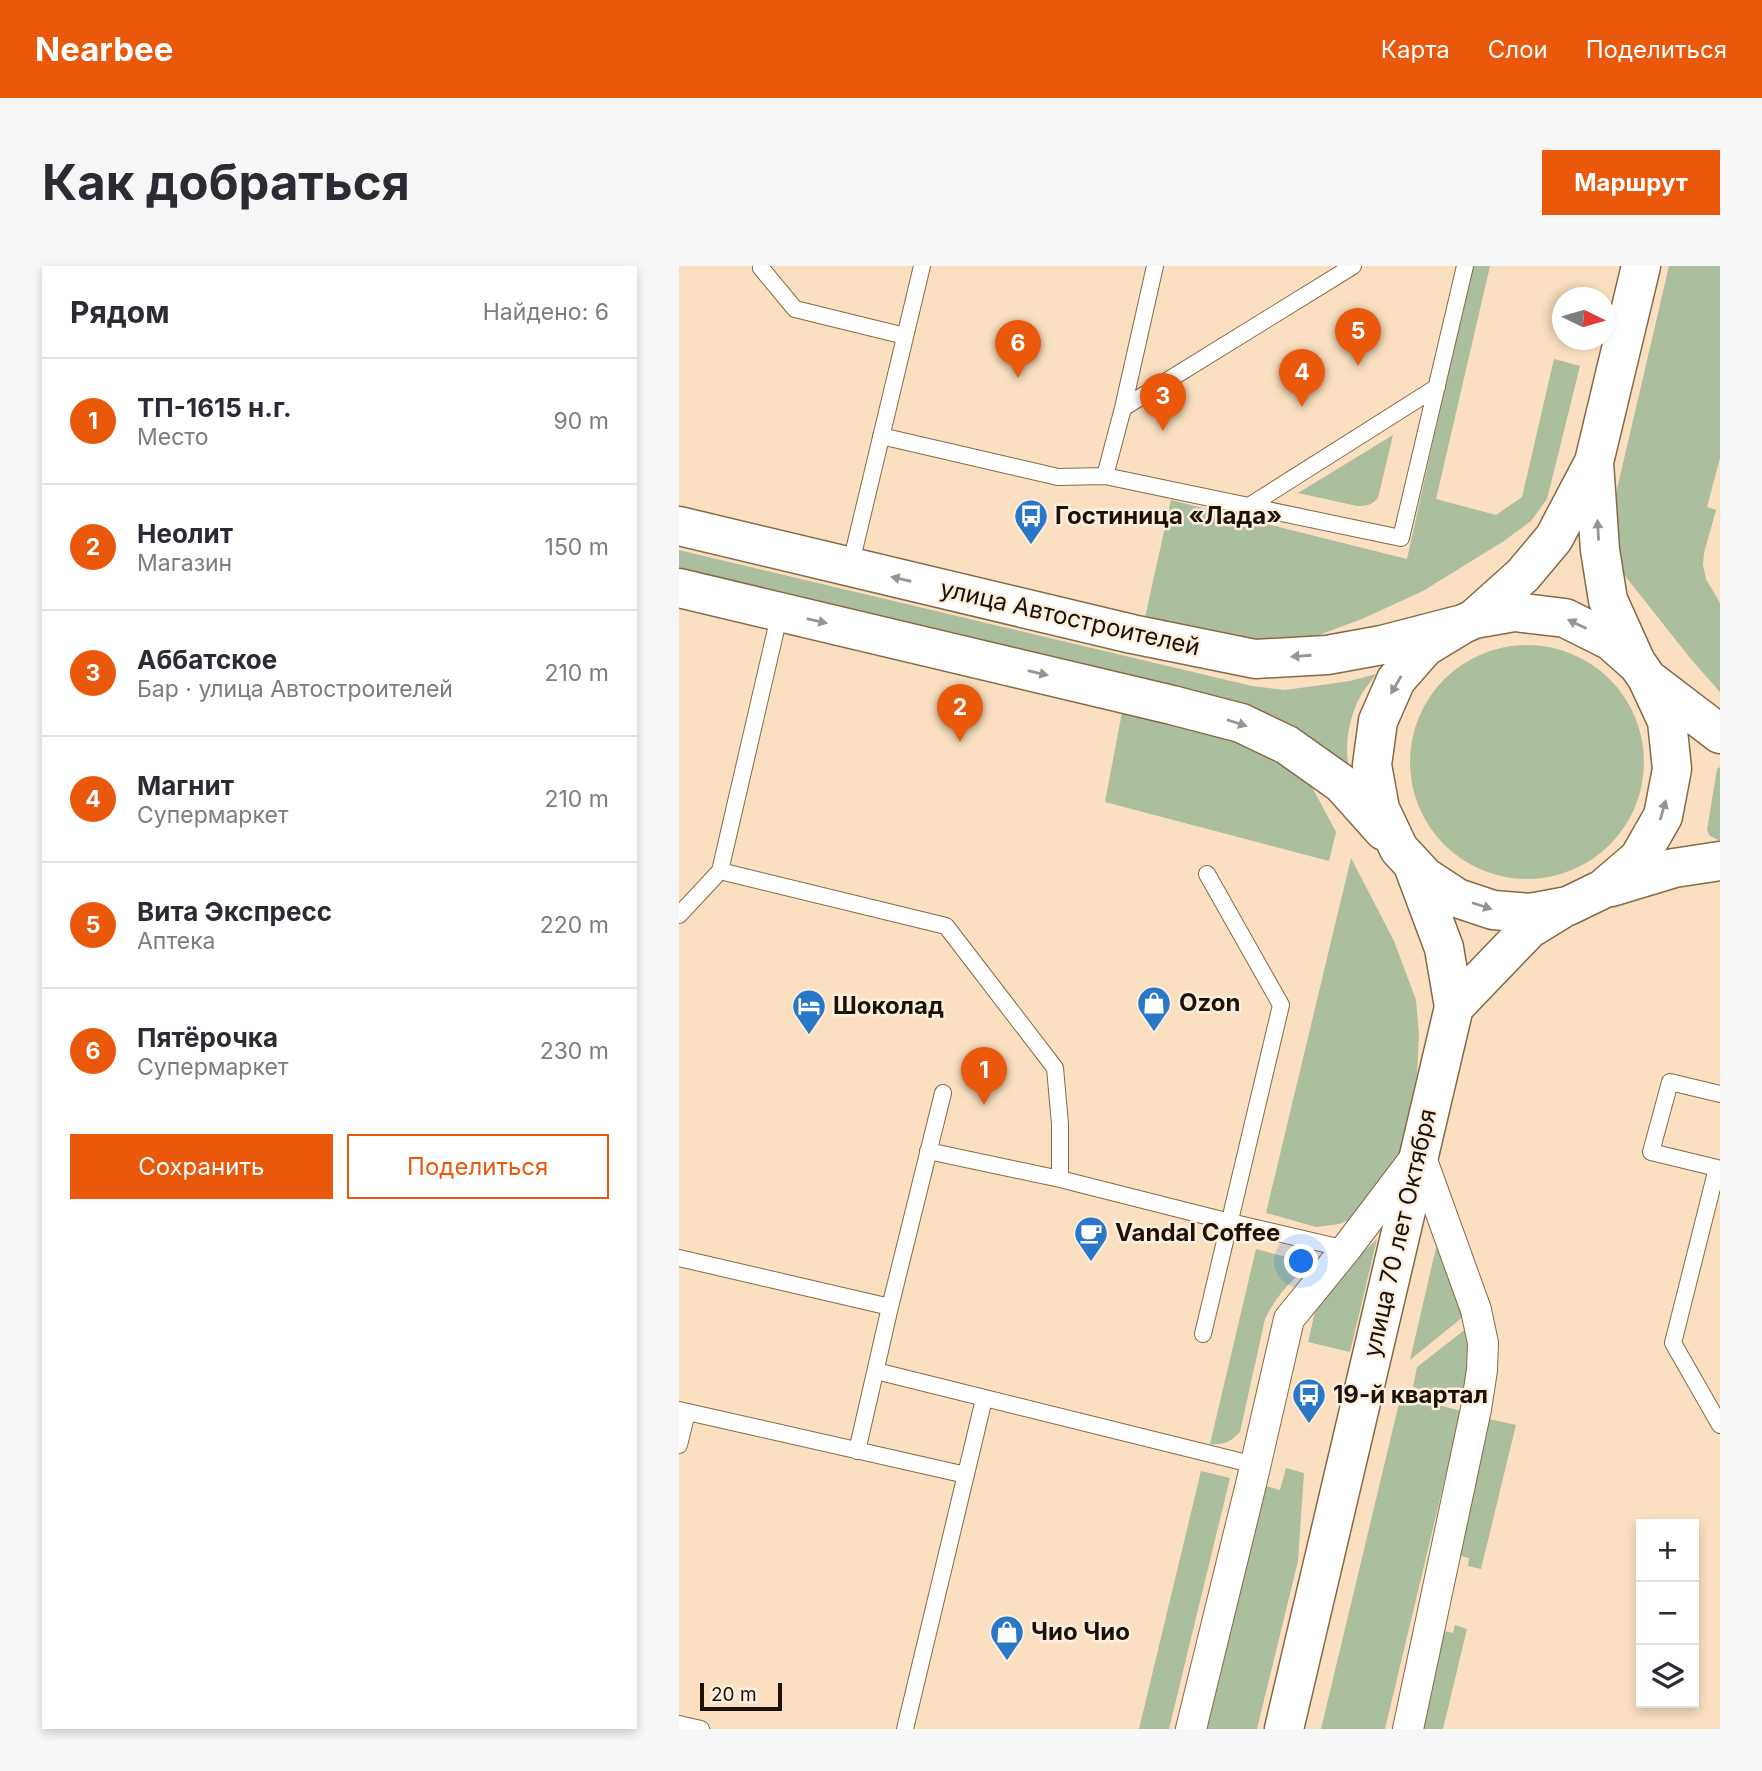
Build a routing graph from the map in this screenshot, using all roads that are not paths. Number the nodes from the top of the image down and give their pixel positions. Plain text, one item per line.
1 (762, 266) edge
2 (922, 266) edge
3 (1155, 266) edge
4 (1353, 266) edge
5 (1465, 266) edge
6 (1640, 268) edge
7 (905, 336) junction
8 (1437, 387) junction
9 (1123, 408) junction
10 (881, 436) junction
11 (1594, 462) junction
12 (1105, 476) junction
13 (1249, 506) junction
14 (679, 526) edge
15 (850, 567) junction
16 (679, 588) edge
17 (780, 612) junction
18 (1469, 622) junction
19 (1642, 671) junction
20 (1720, 734) edge
21 (1406, 856) junction
22 (1720, 861) edge
23 (720, 871) junction
24 (1207, 874) dead end
25 (1602, 890) junction
26 (1568, 906) junction
27 (679, 915) edge
28 (1454, 1007) junction
29 (943, 1093) dead end
30 (1720, 1094) edge
31 (928, 1151) junction
32 (1419, 1152) junction
33 (1060, 1180) junction
34 (1230, 1222) junction
35 (1346, 1249) junction
36 (679, 1258) edge
37 (890, 1307) junction
38 (1203, 1334) dead end
39 (876, 1371) junction
40 (984, 1399) junction
41 (683, 1411) edge
42 (1720, 1425) edge
43 (679, 1445) edge
44 (857, 1451) junction
45 (1255, 1465) junction
46 (966, 1475) junction
47 (679, 1724) edge
48 (701, 1729) edge
49 (905, 1729) edge
50 (1191, 1729) edge
51 (1284, 1729) edge
52 (1408, 1729) edge

1 - 7 lane
2 - 7 lane
3 - 9 lane
4 - 9 lane
5 - 8 lane
6 - 11 main road
7 - 10 lane
8 - 13 lane
8 - 13 lane
9 - 12 lane
10 - 12 lane
10 - 15 lane
11 - 18 main road
19 -> 11 main road
12 - 13 lane
14 - 15 main road, улица Автостроителей
18 -> 15 main road, улица Автостроителей
16 - 17 main road
17 -> 21 main road
17 - 23 lane
19 -> 18 main road, улица Автостроителей
18 -> 21 main road, улица 70 лет Октября
19 - 20 main road
25 -> 19 main road
21 -> 26 main road
21 - 28 main road, улица 70 лет Октября
22 - 25 main road
23 - 27 lane
23 - 33 lane
24 - 34 lane
25 - 26 main road
26 - 28 main road
28 - 32 main road, улица 70 лет Октября
29 - 31 lane
30 - 42 lane
31 - 33 lane
31 - 37 lane
32 - 35 street
32 - 51 main road, улица 70 лет Октября
32 - 52 street
33 - 34 lane
34 - 35 lane
34 - 38 lane
35 - 45 street
36 - 37 lane
37 - 39 lane
39 - 40 lane
39 - 44 lane
40 - 45 lane
40 - 46 lane
41 - 43 lane
41 - 44 lane
44 - 46 lane
45 - 50 street
46 - 49 lane
47 - 48 lane

